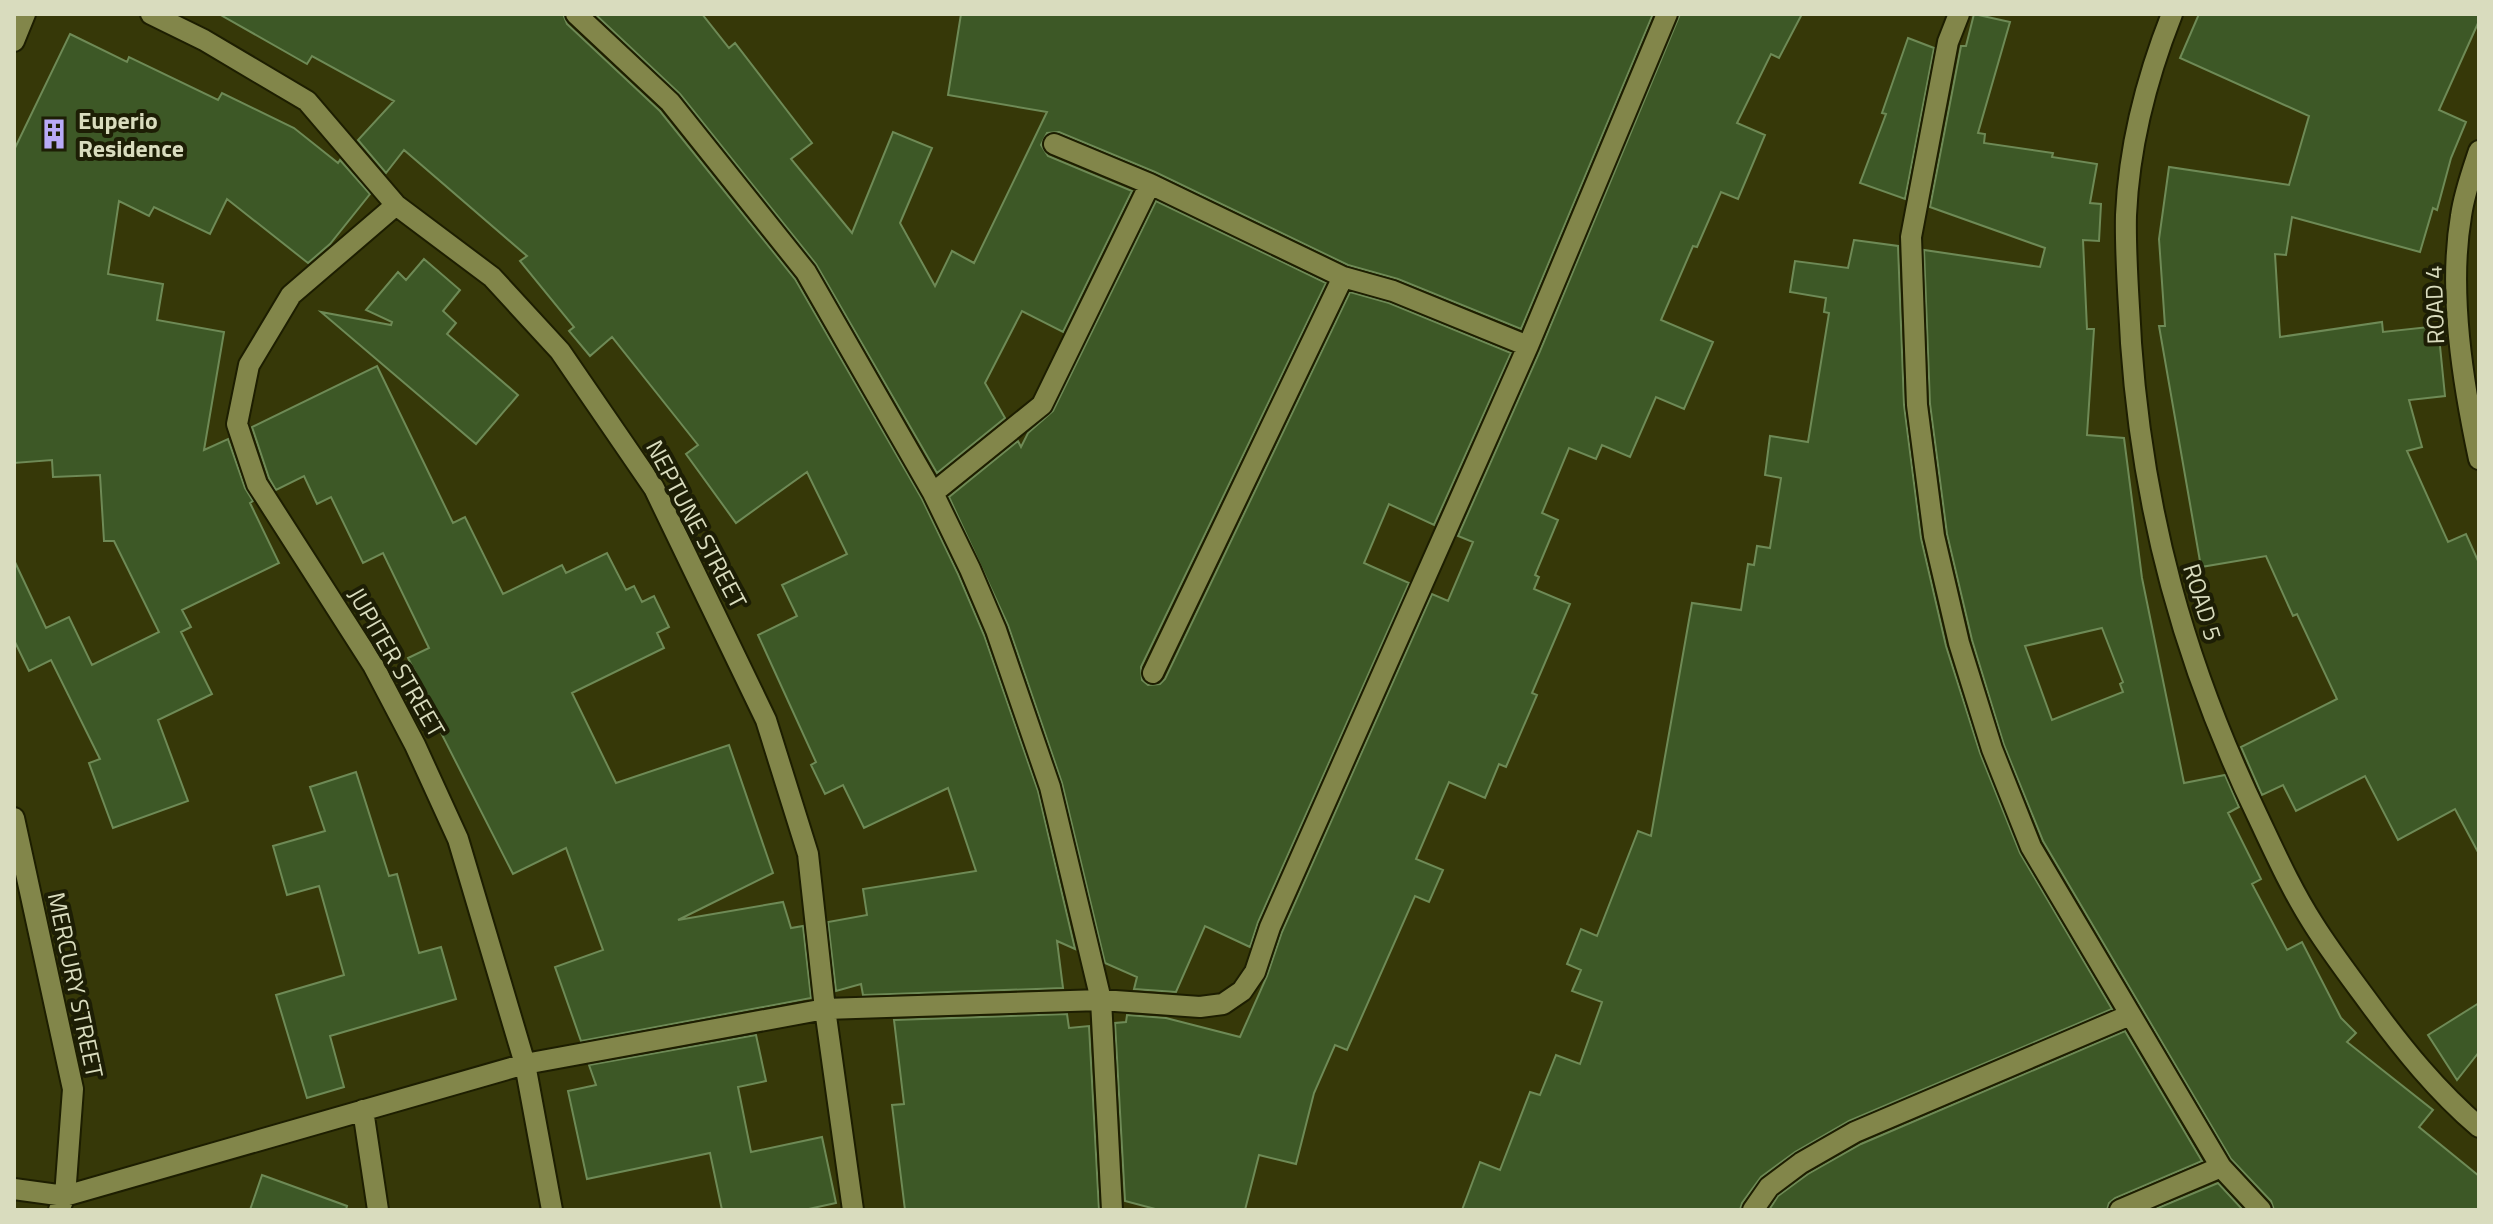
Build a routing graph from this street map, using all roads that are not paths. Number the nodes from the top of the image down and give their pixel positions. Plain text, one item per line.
1 (25, 14) edge
2 (151, 14) edge
3 (576, 14) edge
4 (1667, 14) edge
5 (1959, 14) edge
6 (2172, 14) edge
7 (14, 41) edge
8 (1054, 144) dead end
9 (2479, 151) edge
10 (1150, 184) junction
11 (396, 205) junction
12 (1343, 277) junction
13 (1528, 346) junction
14 (2479, 459) edge
15 (933, 493) junction
16 (1153, 673) dead end
17 (14, 818) edge
18 (1101, 1000) junction
19 (825, 1009) junction
20 (2130, 1015) junction
21 (525, 1064) junction
22 (363, 1110) junction
23 (2479, 1127) edge
24 (2221, 1167) junction
25 (14, 1189) edge
26 (62, 1203) edge
27 (378, 1210) edge
28 (552, 1210) edge
29 (853, 1210) edge
30 (1112, 1210) edge
31 (1753, 1210) edge
32 (2120, 1210) edge
33 (2261, 1210) edge

1 - 7 street
2 - 11 street, NEPTUNE STREET
3 - 15 street
4 - 13 street
5 - 20 street
6 - 23 street, ROAD 5
8 - 10 street
9 - 14 street, ROAD 4
10 - 12 street
10 - 15 street
11 - 19 street, NEPTUNE STREET
11 - 21 street, JUPITER STREET
12 - 13 street
12 - 16 street
13 - 18 street
15 - 18 street
17 - 26 street, MERCURY STREET
18 - 19 street
18 - 30 street
19 - 21 street
19 - 29 street, NEPTUNE STREET
20 - 24 street
20 - 31 street
21 - 22 street
21 - 28 street, JUPITER STREET
22 - 26 street
22 - 27 street
24 - 32 street
24 - 33 street
25 - 26 street

